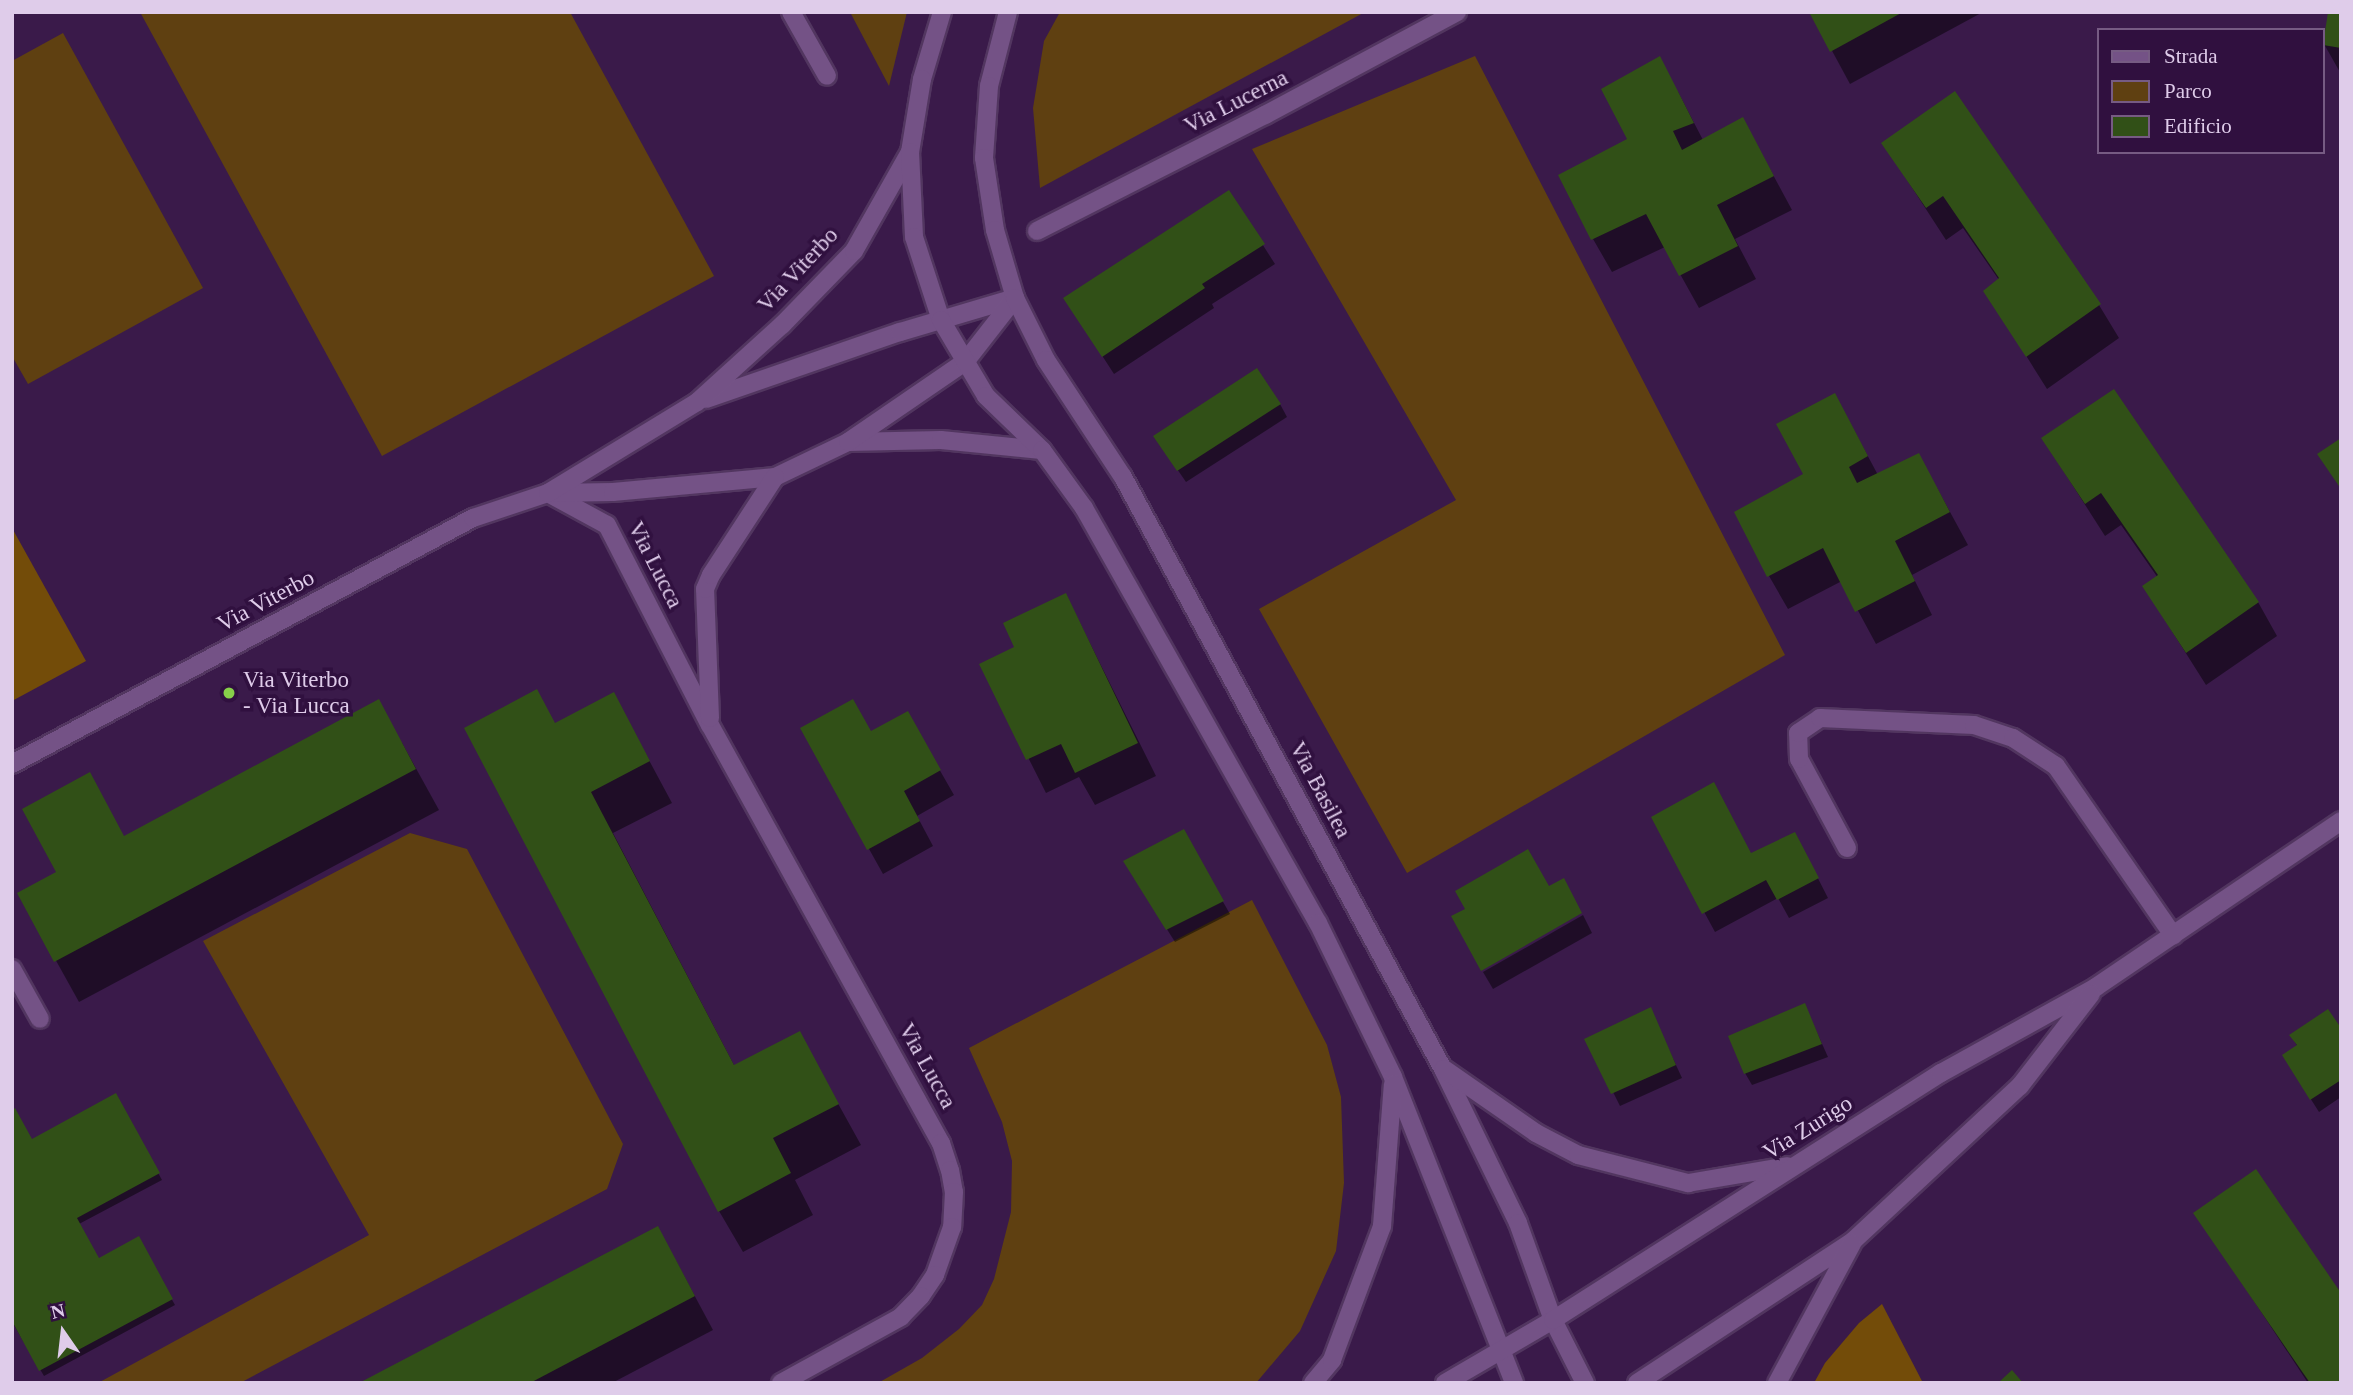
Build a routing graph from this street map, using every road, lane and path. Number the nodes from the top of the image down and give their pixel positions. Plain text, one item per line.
1 (791, 12) edge
2 (942, 12) edge
3 (1008, 12) edge
4 (1457, 12) edge
5 (827, 76) dead end
6 (910, 152) junction
7 (1037, 231) dead end
8 (1015, 298) junction
9 (942, 320) junction
10 (965, 362) junction
11 (697, 402) junction
12 (848, 442) junction
13 (1042, 450) junction
14 (775, 477) junction
15 (548, 493) junction
16 (710, 725) junction
17 (12, 764) edge
18 (2341, 821) edge
19 (1847, 848) dead end
20 (2173, 935) junction
21 (12, 968) edge
22 (2096, 987) junction
23 (40, 1019) dead end
24 (1443, 1069) junction
25 (1393, 1077) junction
26 (1795, 1165) junction
27 (1853, 1241) junction
28 (1553, 1320) junction
29 (1500, 1352) junction
30 (781, 1383) edge
31 (1313, 1383) edge
32 (1445, 1383) edge
33 (1514, 1383) edge
34 (1585, 1383) edge
35 (1637, 1383) edge
36 (1777, 1383) edge

1 - 5 main road
2 - 6 main road
3 - 8 main road, Via Basilea
4 - 7 main road, Via Lucerna
6 - 9 main road
6 - 11 main road, Via Viterbo
8 - 9 main road
8 - 10 main road
8 - 24 main road, Via Basilea
9 - 10 main road
9 - 11 main road, Via Viterbo
10 - 12 main road, Via Viterbo
10 - 13 main road
11 - 15 main road, Via Viterbo
12 - 13 main road, Via Viterbo
12 - 14 main road, Via Viterbo
13 - 25 main road
14 - 15 main road, Via Viterbo
14 - 16 main road, Via Lucca
15 - 16 main road, Via Lucca
15 - 17 main road, Via Viterbo
16 - 30 main road, Via Lucca
18 - 20 main road, Via Zurigo
19 - 20 main road
20 - 22 main road, Via Zurigo
21 - 23 main road
22 - 26 main road, Via Zurigo
22 - 27 main road, Via Zurigo
24 - 26 main road
24 - 28 main road, Via Basilea
25 - 29 main road
25 - 31 main road
26 - 28 main road, Via Zurigo
27 - 35 main road, Via Zurigo
27 - 36 main road
28 - 29 main road, Via Zurigo
28 - 34 main road, Via Basilea
29 - 32 main road, Via Zurigo
29 - 33 main road

